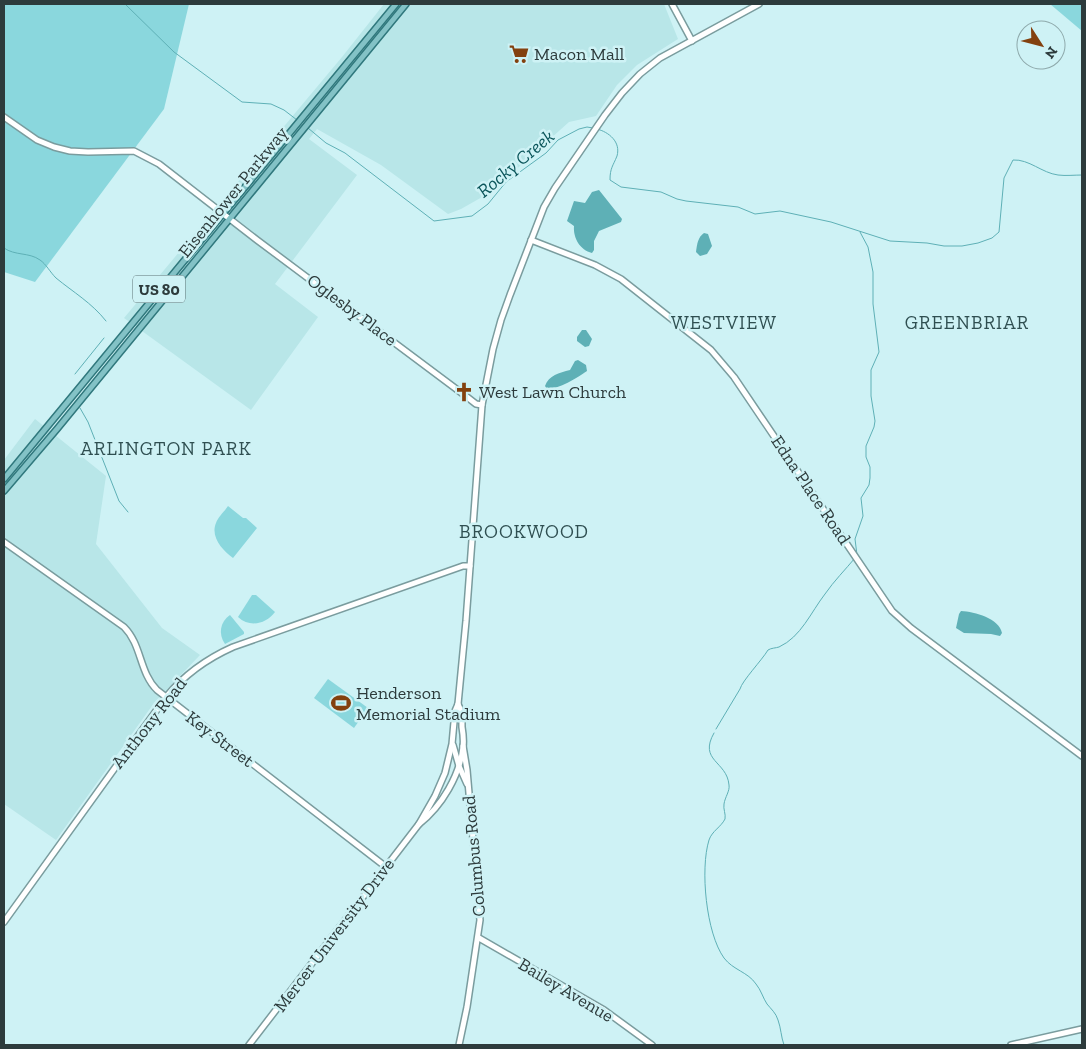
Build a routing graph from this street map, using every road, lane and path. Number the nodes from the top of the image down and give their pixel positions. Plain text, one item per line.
1 (396, 4) edge
2 (406, 4) edge
3 (672, 4) edge
4 (759, 4) edge
5 (692, 41) junction
6 (4, 117) edge
7 (222, 213) junction
8 (229, 218) junction
9 (531, 240) junction
10 (482, 405) junction
11 (4, 479) edge
12 (4, 490) edge
13 (4, 542) edge
14 (470, 566) junction
15 (166, 697) junction
16 (458, 704) junction
17 (452, 744) junction
18 (463, 746) junction
19 (1082, 756) edge
20 (459, 766) junction
21 (468, 785) junction
22 (419, 824) junction
23 (386, 866) junction
24 (4, 922) edge
25 (478, 938) junction
26 (1082, 1029) edge
27 (250, 1045) edge
28 (459, 1045) edge
29 (652, 1045) edge
30 (1011, 1045) edge

1 - 7 main road, Eisenhower Parkway / US 80
2 - 8 main road, Eisenhower Parkway / US 80
3 - 5 street
4 - 5 street, Mercer University Drive
5 - 9 street, Mercer University Drive
6 - 7 street, Oglesby Place
7 - 8 street, Oglesby Place
7 - 11 main road, Eisenhower Parkway / US 80
8 - 10 street, Oglesby Place
8 - 12 main road, Eisenhower Parkway / US 80
9 - 10 street, Mercer University Drive
9 - 19 street, Edna Place Road
10 - 14 street, Mercer University Drive
13 - 15 street, Key Street
14 - 15 street, Anthony Road
14 - 16 street, Mercer University Drive
15 - 23 street, Key Street
15 - 24 street, Anthony Road
16 - 17 street, Mercer University Drive
16 - 18 street, Mercer University Drive
17 - 20 street, Columbus Road
17 - 22 street, Mercer University Drive
18 - 20 street, Mercer University Drive
18 - 21 street, Columbus Road
20 - 21 street, Columbus Road
20 - 22 street, Mercer University Drive
21 - 25 street, Columbus Road
22 - 23 street, Mercer University Drive
23 - 27 street, Mercer University Drive
25 - 28 street, Columbus Road
25 - 29 street, Bailey Avenue
26 - 30 street

